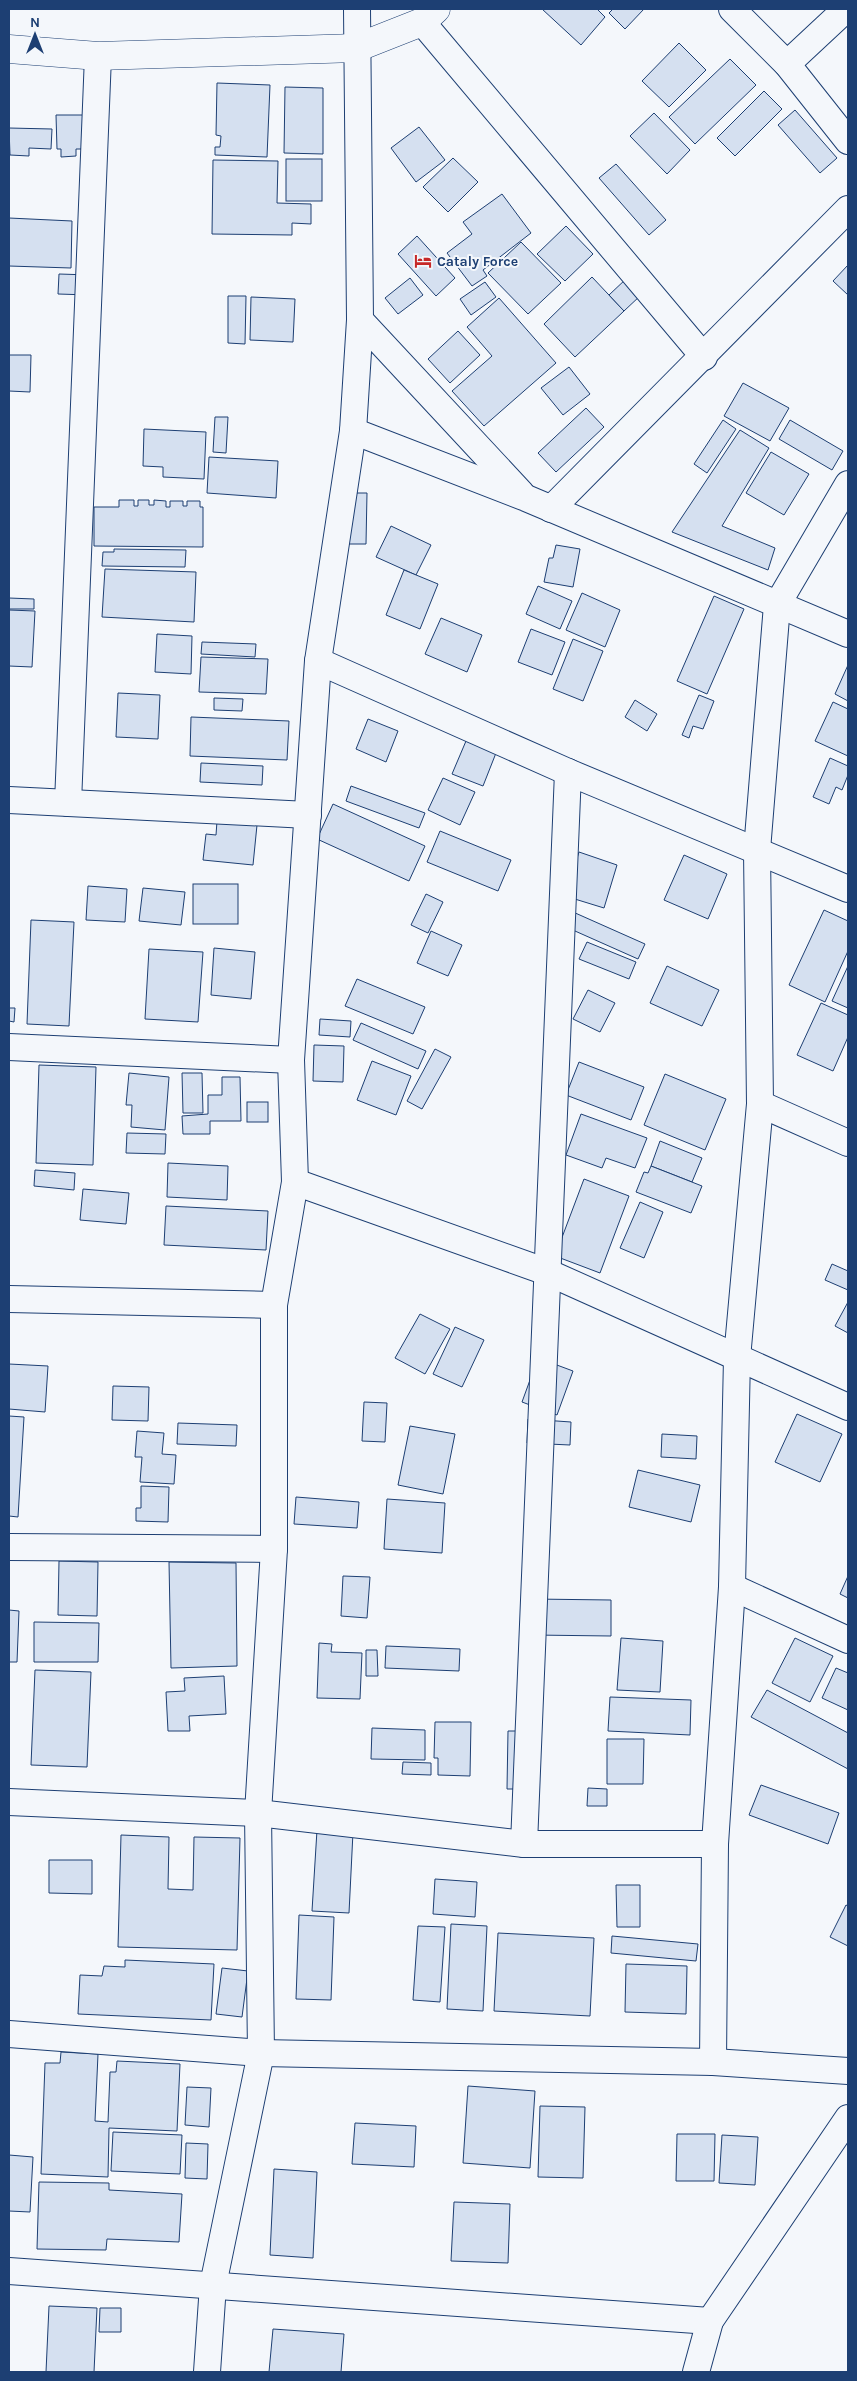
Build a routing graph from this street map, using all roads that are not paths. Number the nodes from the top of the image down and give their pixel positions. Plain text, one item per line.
1 (356, 9) edge
2 (732, 9) edge
3 (846, 9) edge
4 (429, 15) edge
5 (356, 48) junction
6 (9, 49) edge
7 (98, 56) junction
8 (787, 64) junction
9 (848, 141) edge
10 (848, 209) edge
11 (360, 320) junction
12 (704, 357) junction
13 (353, 431) junction
14 (848, 484) edge
15 (526, 498) junction
16 (551, 509) junction
17 (777, 605) junction
18 (848, 634) edge
19 (318, 661) junction
20 (568, 772) junction
21 (9, 800) edge
22 (68, 803) junction
23 (308, 815) junction
24 (757, 850) junction
25 (848, 889) edge
26 (9, 1047) edge
27 (292, 1060) junction
28 (760, 1104) junction
29 (848, 1143) edge
30 (295, 1182) junction
31 (547, 1272) junction
32 (9, 1299) edge
33 (274, 1305) junction
34 (737, 1358) junction
35 (848, 1407) edge
36 (9, 1547) edge
37 (274, 1549) junction
38 (732, 1587) junction
39 (848, 1640) edge
40 (9, 1802) edge
41 (258, 1813) junction
42 (524, 1844) junction
43 (715, 1844) junction
44 (9, 2034) edge
45 (261, 2053) junction
46 (713, 2062) junction
47 (848, 2071) edge
48 (848, 2118) edge
49 (9, 2270) edge
50 (214, 2285) junction
51 (710, 2321) junction
52 (207, 2372) edge
53 (696, 2372) edge

1 - 5 street
2 - 8 street
3 - 8 street
4 - 5 street
4 - 12 street
5 - 7 street
5 - 11 street
6 - 7 street
7 - 22 street
8 - 9 street
10 - 12 street
11 - 13 street
11 - 15 street
12 - 16 street
13 - 15 street
13 - 19 street
14 - 17 street
15 - 16 street
16 - 17 street
17 - 18 street
17 - 24 street
19 - 20 street
19 - 23 street
20 - 24 street
20 - 31 street
21 - 22 street
22 - 23 street
23 - 27 street
24 - 25 street
24 - 28 street
26 - 27 street
27 - 30 street
28 - 29 street
28 - 34 street
30 - 31 street
30 - 33 street
31 - 34 street
31 - 42 street
32 - 33 street
33 - 37 street
34 - 35 street
34 - 38 street
36 - 37 street
37 - 41 street
38 - 39 street
38 - 43 street
40 - 41 street
41 - 42 street
41 - 45 street
42 - 43 street
43 - 46 street
44 - 45 street
45 - 46 street
45 - 50 street
46 - 47 street
48 - 51 street
49 - 50 street
50 - 51 street
50 - 52 street
51 - 53 street

